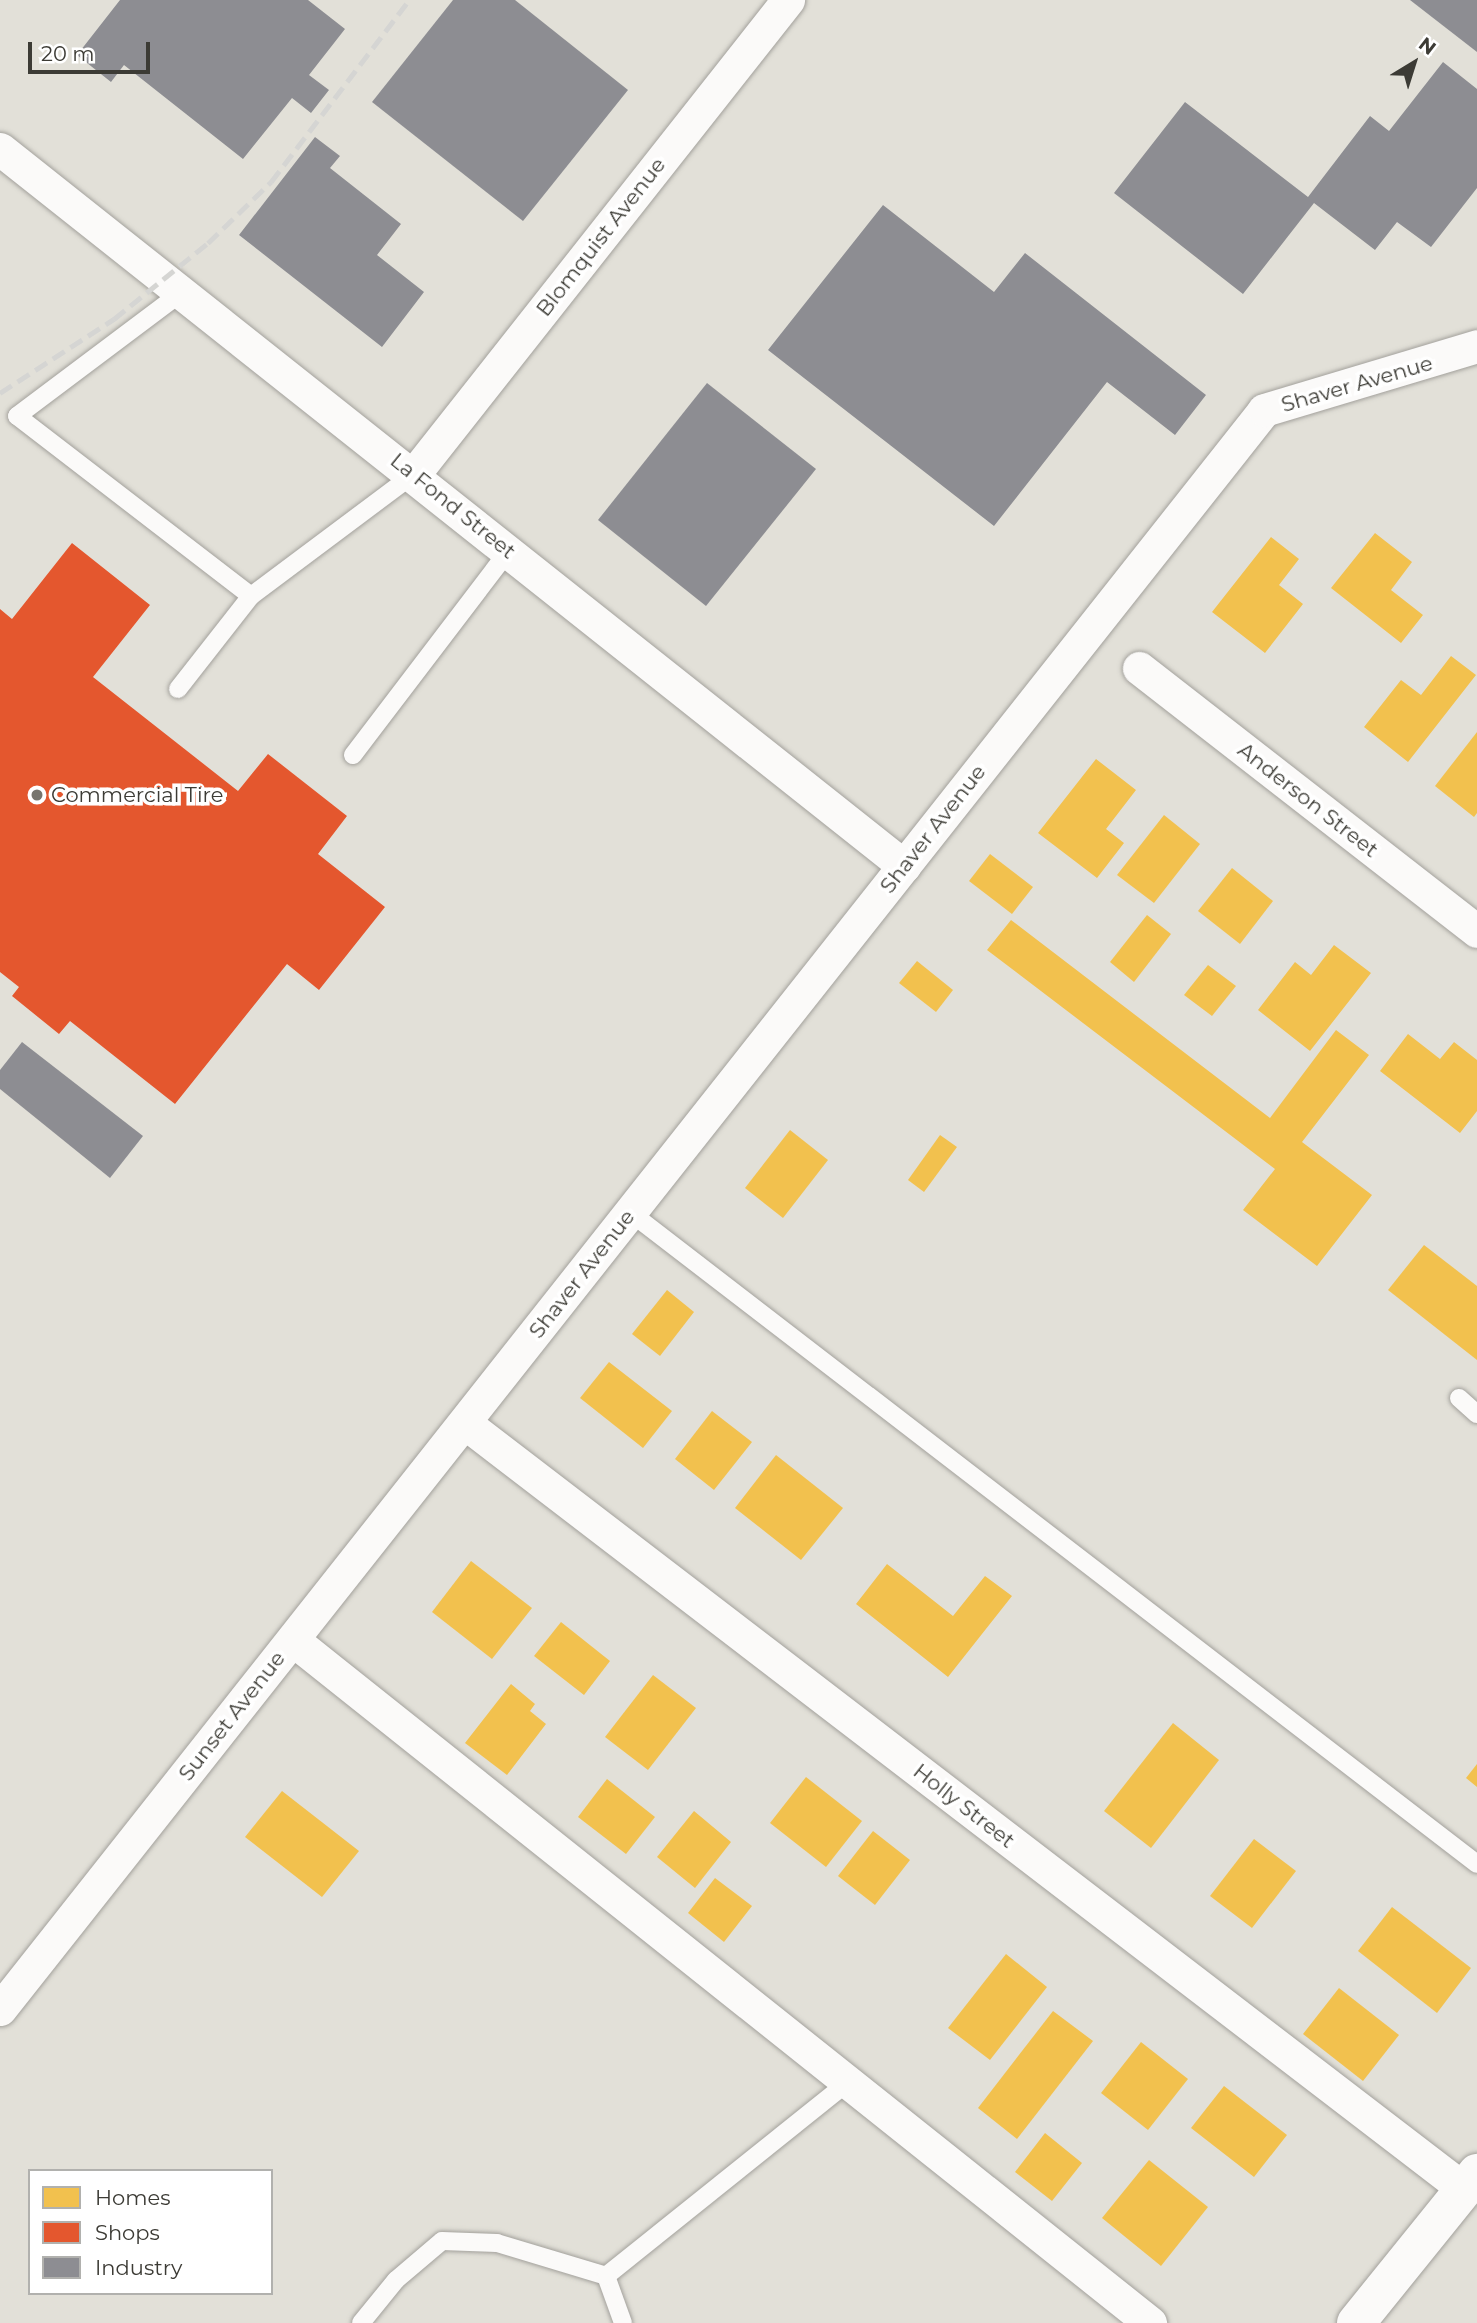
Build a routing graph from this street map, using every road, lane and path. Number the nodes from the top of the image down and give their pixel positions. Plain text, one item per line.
1 (788, 0) edge
2 (0, 149) edge
3 (182, 292) junction
4 (1477, 346) edge
5 (414, 474) junction
6 (509, 550) junction
7 (251, 596) junction
8 (1139, 668) dead end
9 (178, 689) dead end
10 (353, 755) dead end
11 (904, 866) junction
12 (1477, 931) edge
13 (631, 1213) junction
14 (1459, 1398) dead end
15 (1477, 1414) edge
16 (465, 1423) junction
17 (293, 1640) junction
18 (1477, 1864) edge
19 (0, 2009) edge
20 (848, 2082) junction
21 (1470, 2181) edge
22 (606, 2276) junction
23 (362, 2323) edge
24 (623, 2323) edge
25 (1150, 2323) edge
26 (1356, 2323) edge

1 - 5 street, Blomquist Avenue
2 - 3 street, La Fond Street
3 - 5 street, La Fond Street
3 - 7 lane
4 - 11 street, Shaver Avenue
5 - 6 street, La Fond Street
5 - 7 lane
6 - 10 lane
6 - 11 street, La Fond Street
7 - 9 lane
8 - 12 street, Anderson Street
11 - 13 street, Shaver Avenue
13 - 16 street, Shaver Avenue
13 - 18 lane
14 - 15 lane
16 - 17 street, Sunset Avenue
16 - 21 street, Holly Street
17 - 19 street, Sunset Avenue
17 - 20 street
20 - 22 lane
20 - 25 street
21 - 26 street
22 - 23 lane
22 - 24 lane

